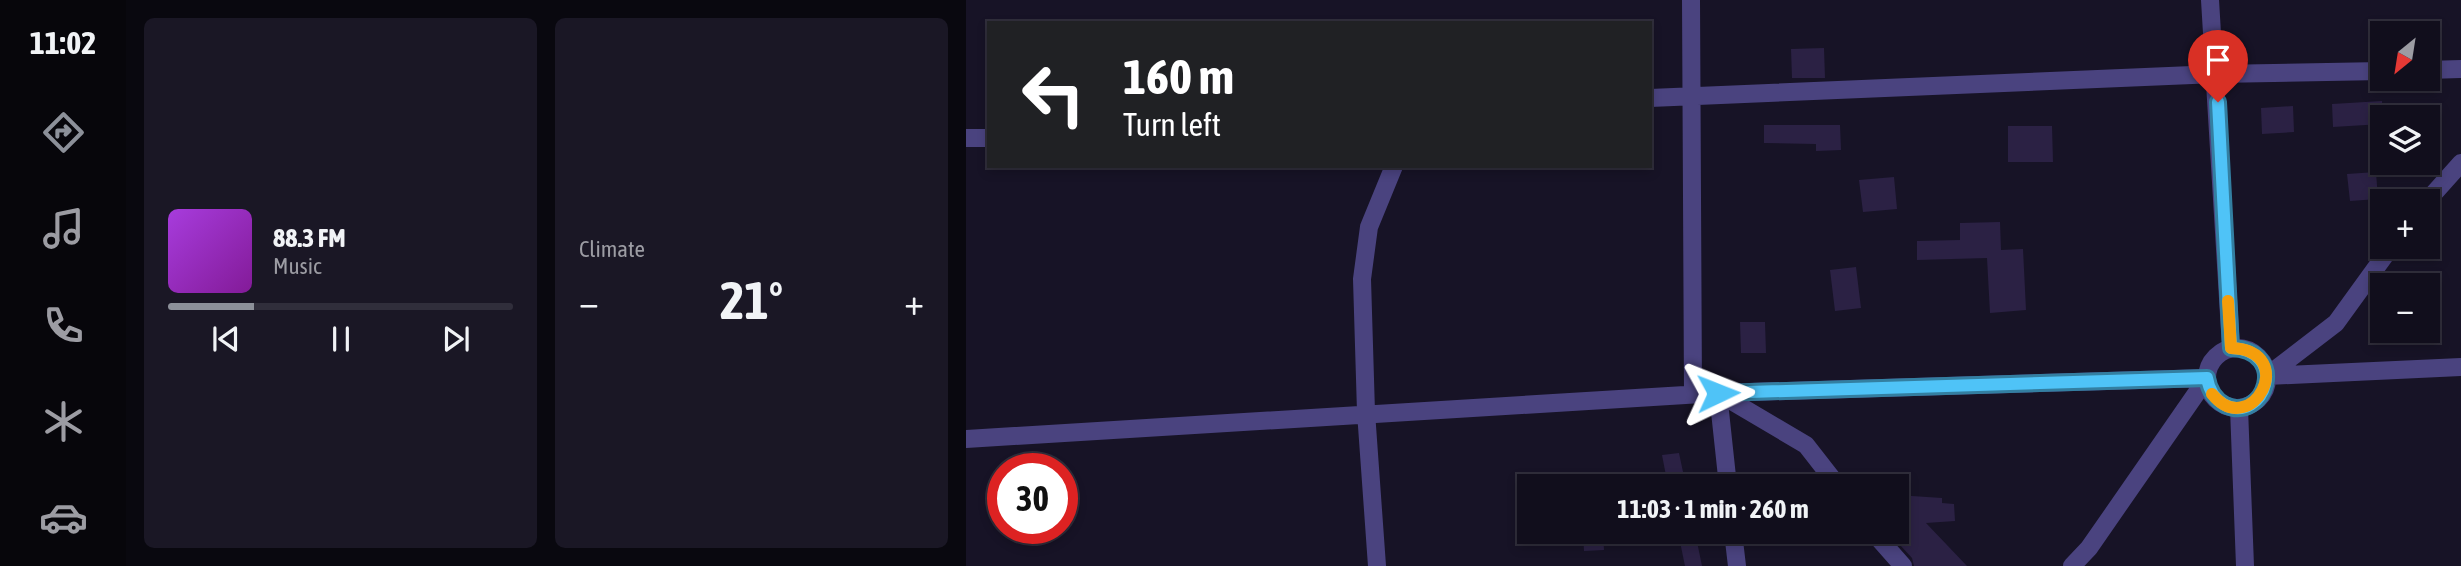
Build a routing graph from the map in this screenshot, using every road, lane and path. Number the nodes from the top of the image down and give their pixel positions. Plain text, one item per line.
1 (1691, 0) edge
2 (2210, 0) edge
3 (2461, 69) edge
4 (2440, 70) edge
5 (2370, 71) edge
6 (2217, 74) junction
7 (1692, 96) junction
8 (1652, 98) edge
9 (966, 138) edge
10 (987, 138) edge
11 (2461, 163) edge
12 (1393, 168) edge
13 (2438, 189) edge
14 (2382, 259) edge
15 (2231, 348) junction
16 (2461, 367) edge
17 (2267, 376) junction
18 (2207, 378) junction
19 (1718, 393) junction
20 (1693, 394) junction
21 (2239, 408) junction
22 (1366, 412) junction
23 (966, 439) edge
24 (1727, 474) edge
25 (1828, 474) edge
26 (1734, 544) edge
27 (1884, 544) edge
28 (1377, 566) edge
29 (1737, 566) edge
30 (1903, 566) edge
31 (2072, 566) edge
32 (2245, 566) edge

1 - 7 street
2 - 6 street
3 - 4 street
5 - 6 street
6 - 7 street
6 - 15 street
7 - 8 street
7 - 20 street
9 - 10 street
11 - 13 street
12 - 22 street
14 - 17 street
15 - 17 street
15 - 18 street
16 - 17 street
17 - 21 street
18 - 19 street
18 - 21 street
18 - 31 street
19 - 20 street
19 - 24 street
19 - 25 street
20 - 22 street
21 - 32 street
22 - 23 street
22 - 28 street
26 - 29 street
27 - 30 street

